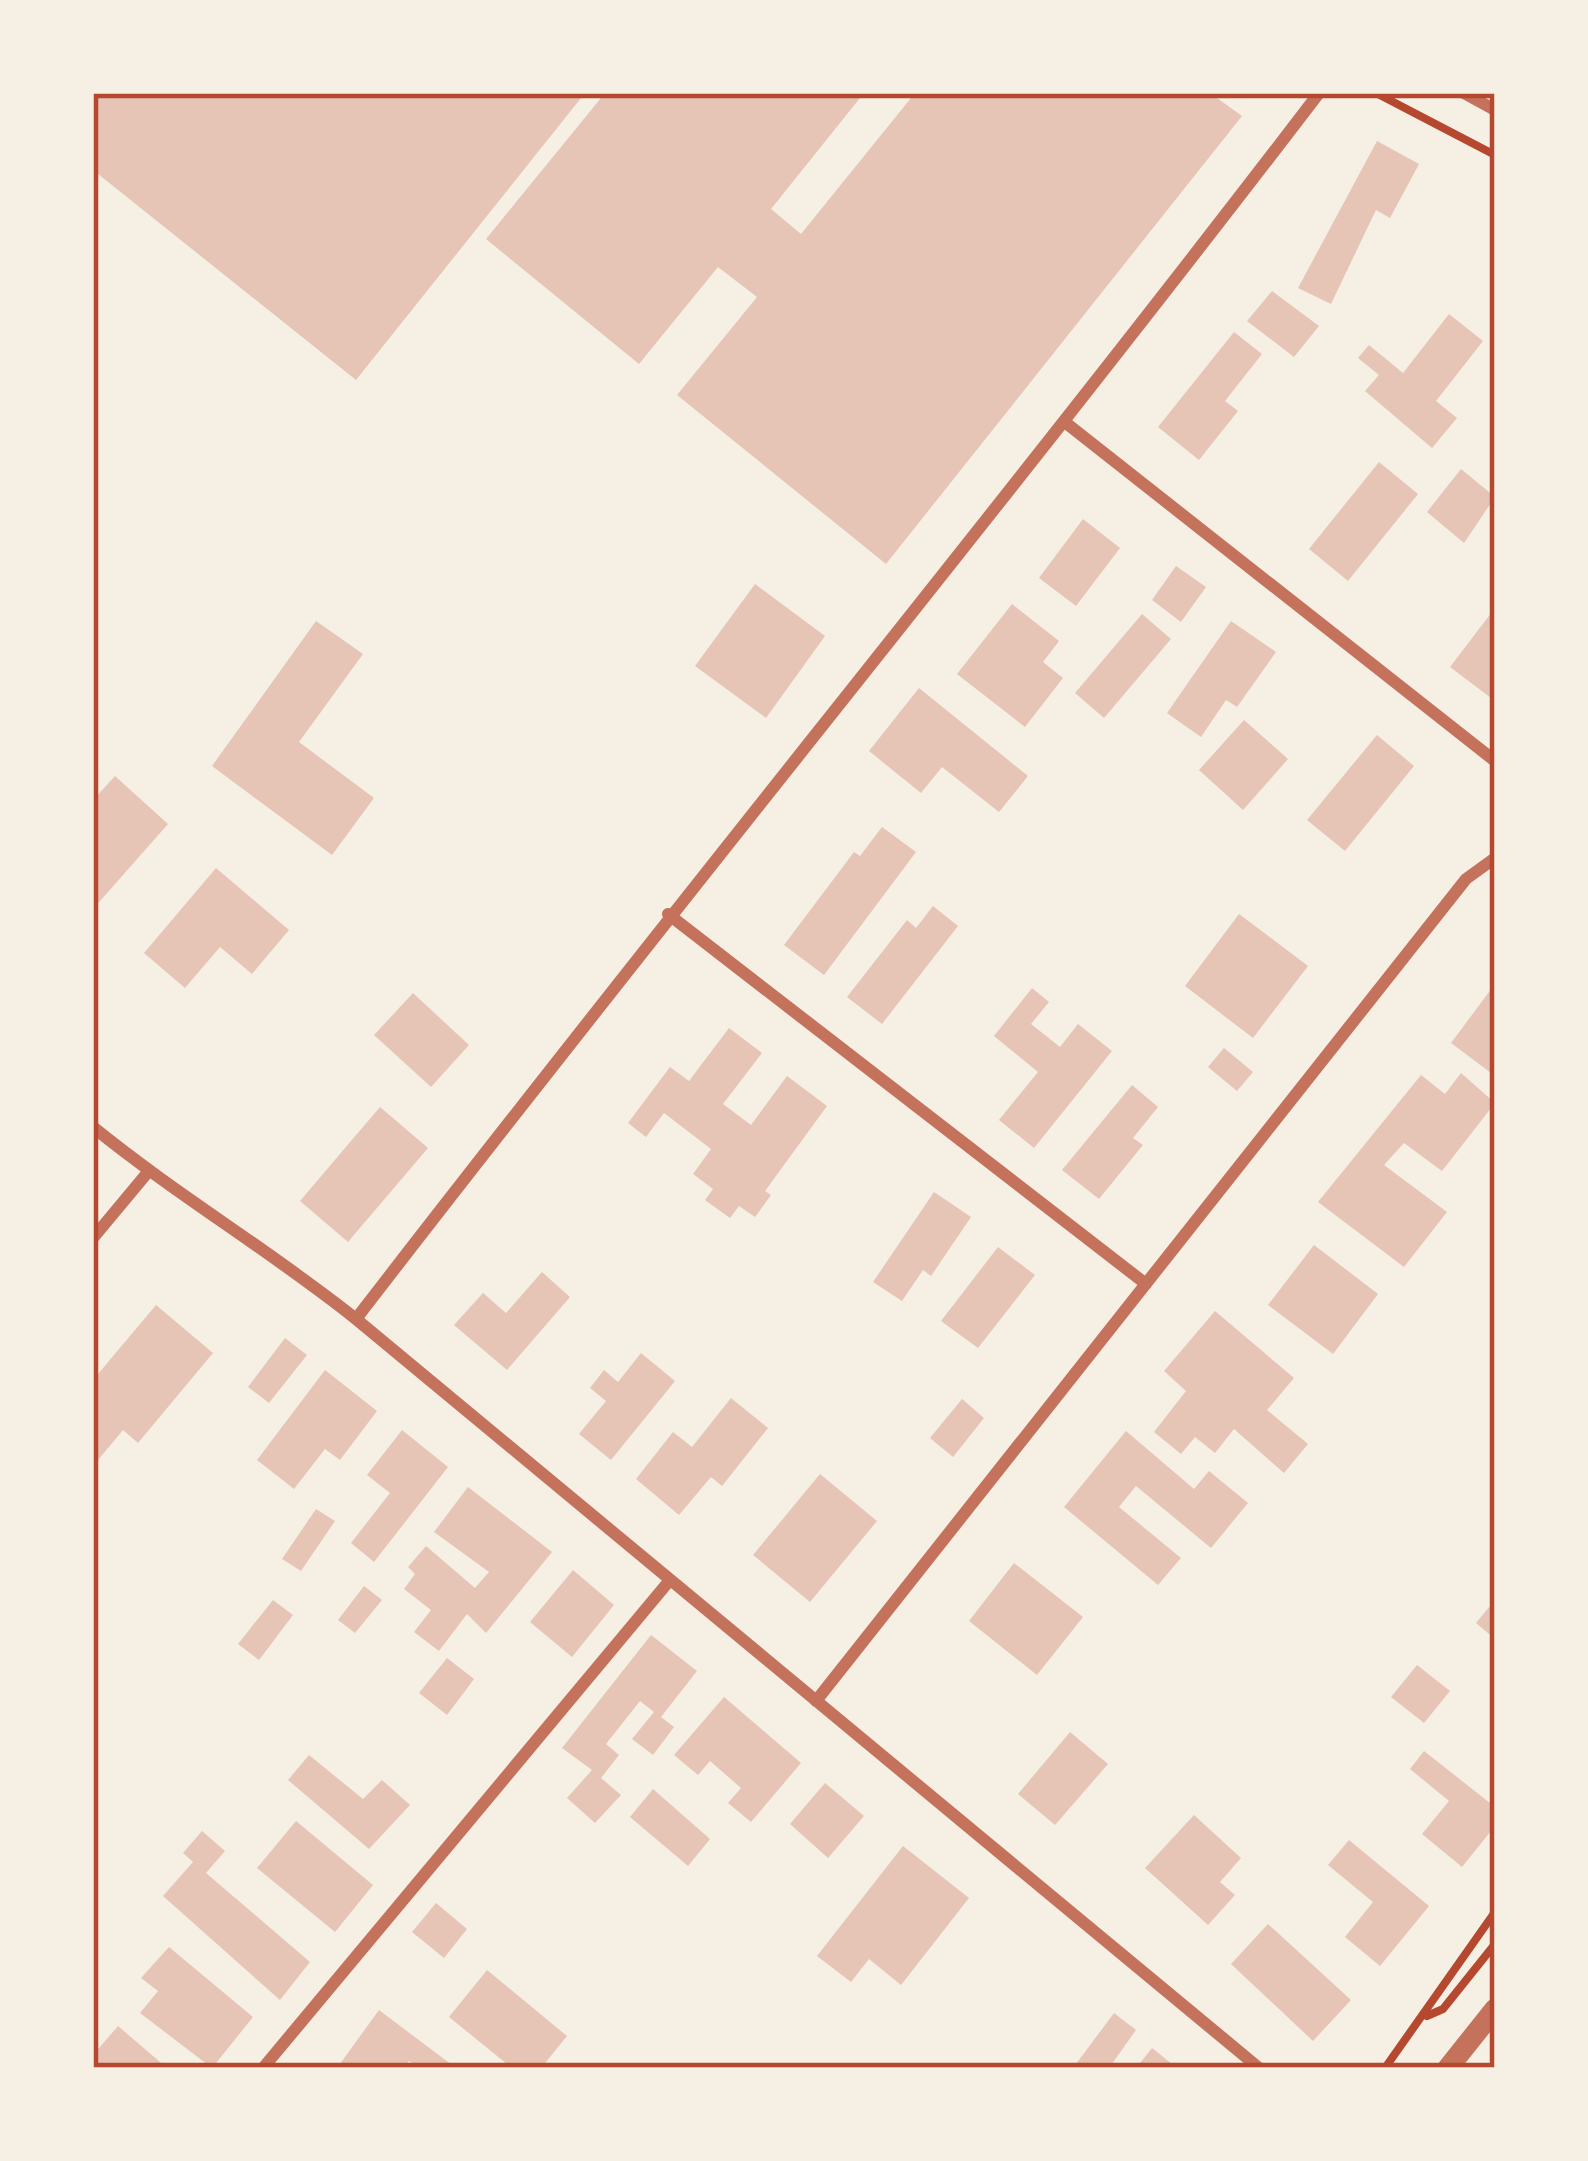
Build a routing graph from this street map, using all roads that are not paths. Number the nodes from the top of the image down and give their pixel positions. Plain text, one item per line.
1 (1319, 93) edge
2 (1464, 93) edge
3 (1495, 110) edge
4 (1066, 423) junction
5 (1495, 761) edge
6 (1495, 858) edge
7 (668, 914) junction
8 (93, 1127) edge
9 (148, 1172) junction
10 (93, 1238) edge
11 (1146, 1284) junction
12 (356, 1319) junction
13 (670, 1580) junction
14 (816, 1701) junction
15 (1495, 2008) edge
16 (263, 2068) edge
17 (1259, 2068) edge
18 (1448, 2068) edge

1 - 4 street
2 - 3 street
4 - 5 street
4 - 7 street
6 - 11 street
7 - 11 street
7 - 12 street
8 - 9 street
9 - 10 street
9 - 12 street
11 - 14 street
12 - 13 street
13 - 14 street
13 - 16 street
14 - 17 street
15 - 18 street

